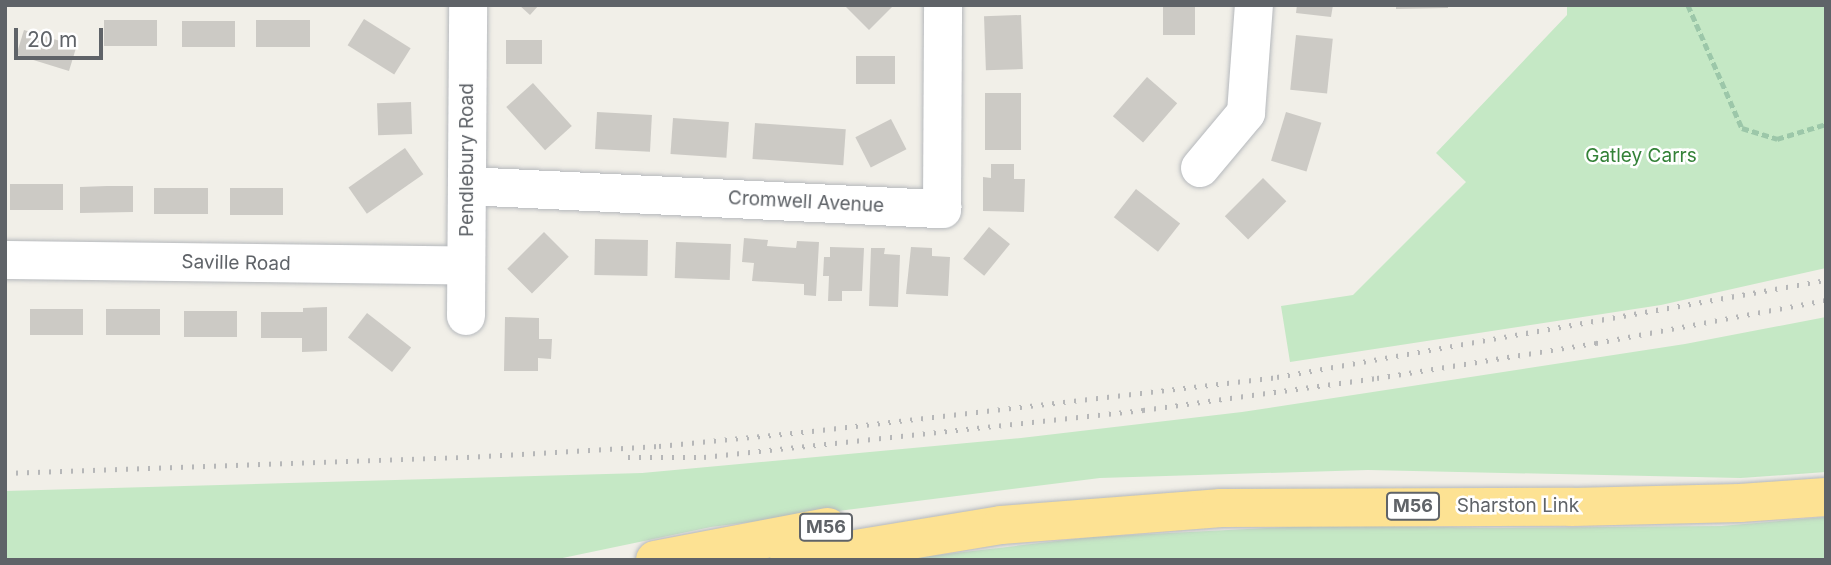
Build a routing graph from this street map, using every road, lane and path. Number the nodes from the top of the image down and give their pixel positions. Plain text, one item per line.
1 (468, 5) edge
2 (943, 5) edge
3 (1254, 5) edge
4 (1688, 5) edge
5 (1826, 124) edge
6 (1200, 168) dead end
7 (467, 186) junction
8 (5, 260) edge
9 (466, 266) junction
10 (466, 316) dead end
11 (1826, 497) edge
12 (1001, 525) junction
13 (655, 560) edge
14 (789, 560) edge

1 - 7 street, Pendlebury Road
2 - 7 street, Cromwell Avenue
3 - 6 street
4 - 5 path
7 - 9 street, Pendlebury Road
8 - 9 street, Saville Road
9 - 10 street, Pendlebury Road
11 - 12 highway, Sharston Link / M56
12 - 13 highway, M56
12 - 14 highway, M56

